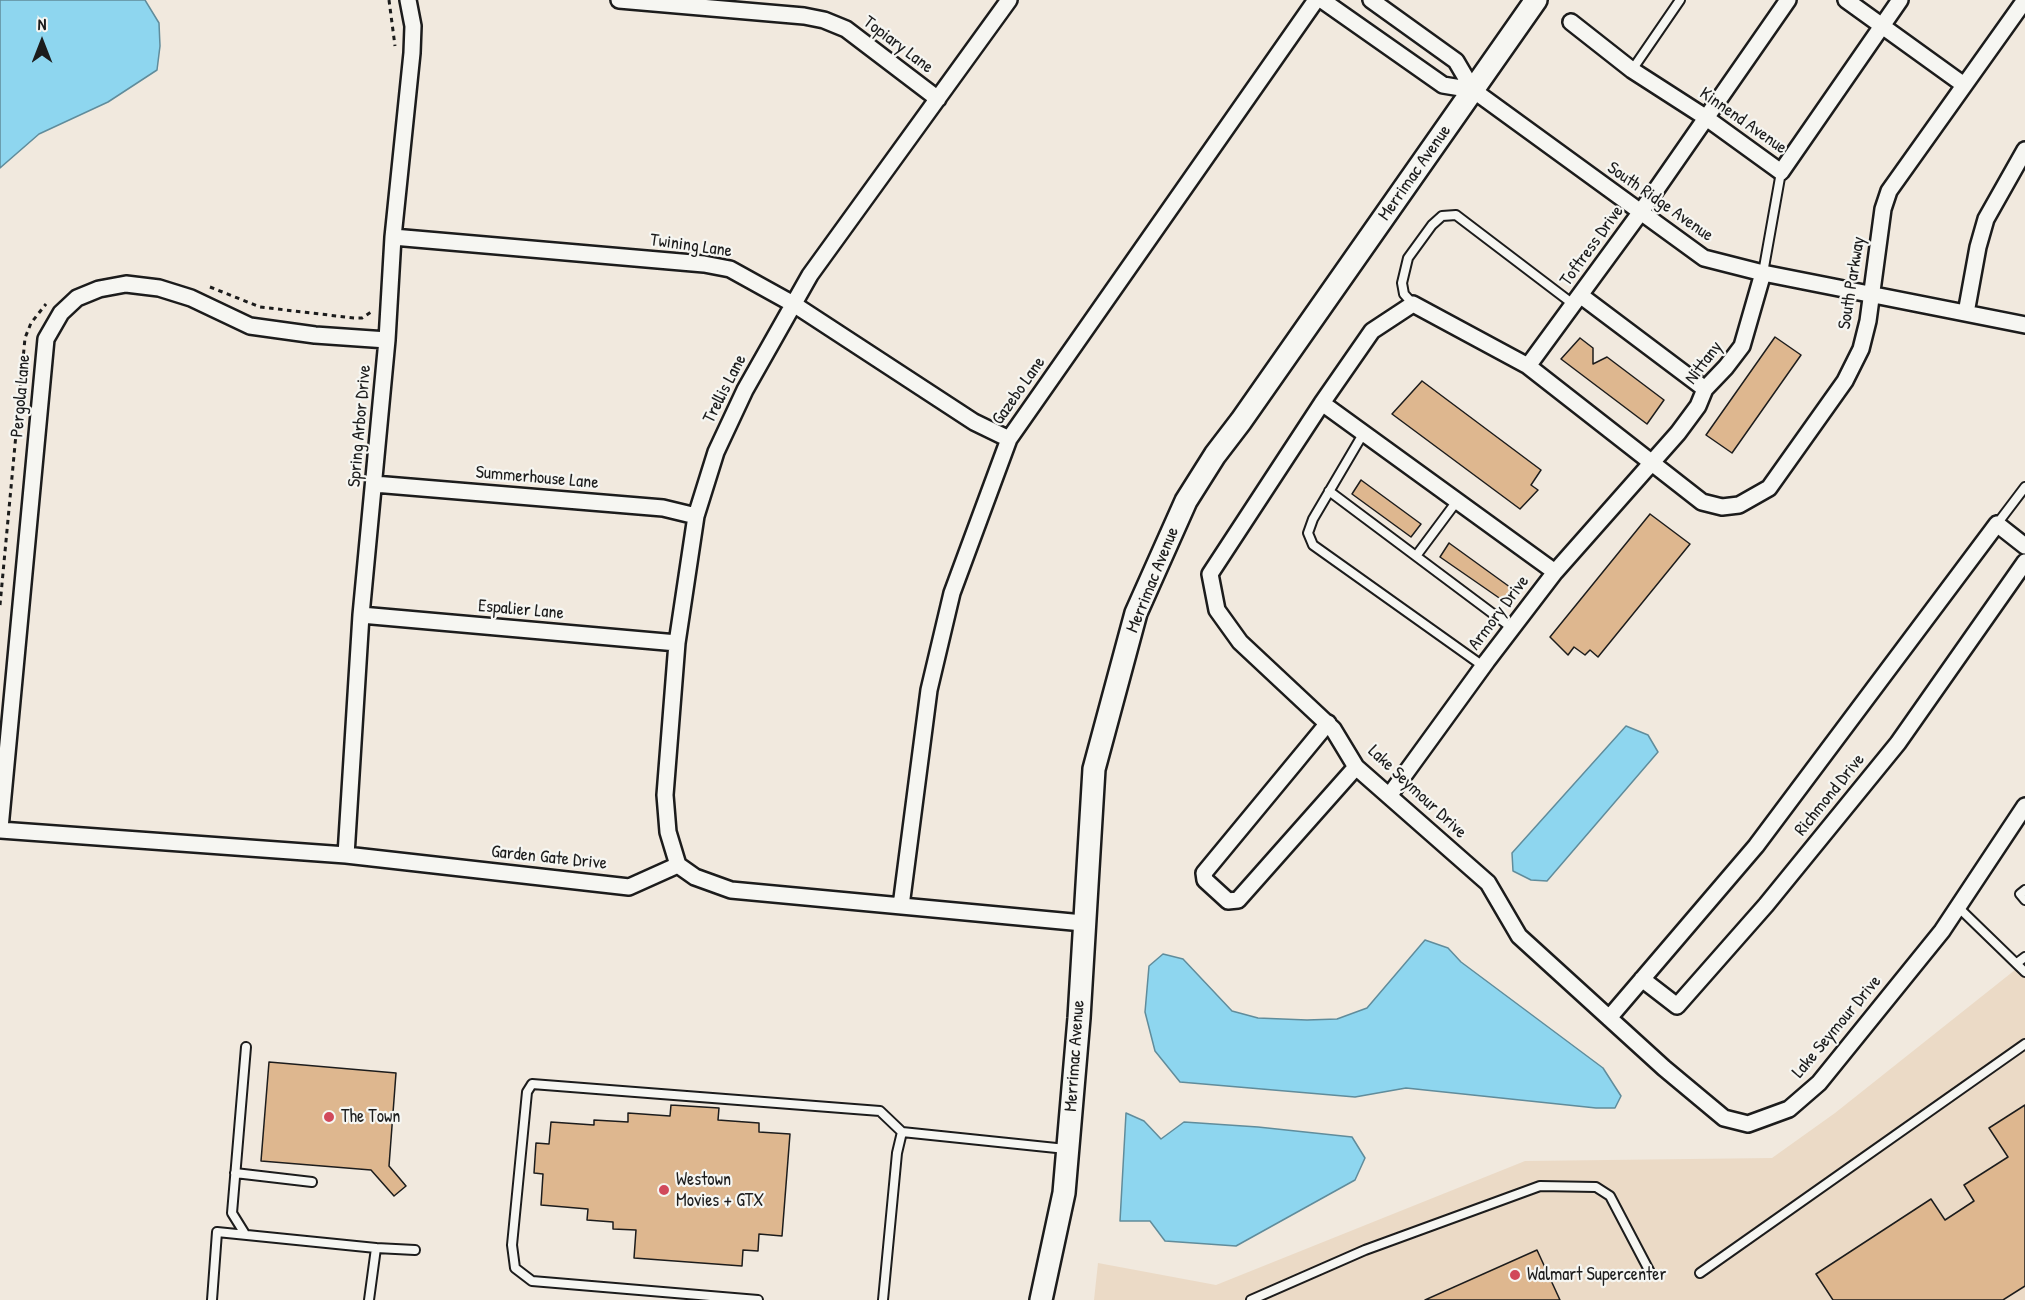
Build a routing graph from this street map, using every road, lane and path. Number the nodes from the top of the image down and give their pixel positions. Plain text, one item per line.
1 (408, 0) edge
2 (619, 0) edge
3 (1009, 0) edge
4 (1316, 0) edge
5 (1322, 0) edge
6 (1371, 0) edge
7 (1536, 0) edge
8 (1680, 0) edge
9 (1788, 0) edge
10 (1846, 0) edge
11 (1900, 0) edge
12 (2025, 0) edge
13 (1571, 22) dead end
14 (1882, 26) junction
15 (1632, 70) junction
16 (1964, 85) junction
17 (1473, 90) junction
18 (938, 99) junction
19 (1706, 117) junction
20 (2025, 150) edge
21 (1781, 172) junction
22 (1640, 213) junction
23 (393, 237) junction
24 (1763, 273) junction
25 (1872, 294) junction
26 (1577, 299) junction
27 (1413, 304) junction
28 (795, 305) junction
29 (1966, 313) junction
30 (2025, 325) edge
31 (387, 340) junction
32 (1528, 366) junction
33 (1705, 389) junction
34 (1322, 403) junction
35 (1363, 434) junction
36 (1009, 439) junction
37 (1652, 463) junction
38 (374, 484) junction
39 (2025, 487) edge
40 (1329, 491) junction
41 (1457, 501) junction
42 (696, 516) junction
43 (1997, 524) junction
44 (2025, 546) edge
45 (1416, 556) junction
46 (2025, 562) edge
47 (1555, 572) junction
48 (361, 615) junction
49 (1512, 628) junction
50 (677, 643) junction
51 (1483, 666) junction
52 (1328, 723) junction
53 (1356, 767) junction
54 (1389, 796) junction
55 (2025, 806) edge
56 (0, 829) edge
57 (346, 855) junction
58 (678, 865) junction
59 (2025, 890) edge
60 (2025, 900) edge
61 (901, 906) junction
62 (1958, 907) junction
63 (1083, 923) junction
64 (2025, 957) edge
65 (2017, 963) junction
66 (2025, 972) edge
67 (1642, 979) junction
68 (1609, 1018) junction
69 (2025, 1044) edge
70 (246, 1047) dead end
71 (902, 1132) junction
72 (1068, 1149) junction
73 (236, 1173) junction
74 (312, 1182) dead end
75 (245, 1234) junction
76 (376, 1248) junction
77 (415, 1250) dead end
78 (1700, 1273) dead end
79 (1651, 1274) dead end
80 (212, 1300) edge
81 (369, 1300) edge
82 (758, 1300) edge
83 (884, 1300) edge
84 (1041, 1300) edge
85 (1251, 1300) edge

1 - 23 street, Spring Arbor Drive
2 - 18 street, Topiary Lane
3 - 18 street, Trellis Lane
4 - 36 street, Gazebo Lane
5 - 17 street
6 - 17 street
7 - 17 street, Merrimac Avenue
8 - 15 lane
9 - 19 street, Toftress Drive
10 - 14 street
11 - 14 street, Kinnend Avenue
12 - 16 street, South Parkway
13 - 15 street, Kinnend Avenue
14 - 16 street
14 - 21 street, Kinnend Avenue
15 - 19 street, Kinnend Avenue
16 - 25 street, South Parkway
17 - 22 street, South Ridge Avenue
17 - 63 street, Merrimac Avenue
18 - 28 street, Trellis Lane
19 - 21 street, Kinnend Avenue
19 - 22 street, Toftress Drive
20 - 29 street
21 - 24 lane
22 - 24 street, South Ridge Avenue
22 - 26 street, Toftress Drive
23 - 28 street, Twining Lane
23 - 31 street, Spring Arbor Drive
24 - 25 street, South Ridge Avenue
24 - 33 street, Nittany
25 - 29 street, South Ridge Avenue
25 - 37 street, South Parkway
26 - 27 lane
26 - 32 street, Toftress Drive
26 - 33 street
27 - 32 street
27 - 34 street, Lake Seymour Drive
28 - 36 street, Twining Lane
28 - 42 street, Trellis Lane
29 - 30 street, South Ridge Avenue
31 - 38 street, Spring Arbor Drive
31 - 56 street, Pergola Lane
32 - 37 street
33 - 37 street, Nittany
34 - 35 street
34 - 52 street, Lake Seymour Drive
35 - 40 lane
35 - 41 street
36 - 61 street, Gazebo Lane
37 - 47 street, Armory Drive
38 - 42 street, Summerhouse Lane
38 - 48 street, Spring Arbor Drive
39 - 43 lane
40 - 45 lane
40 - 51 lane
41 - 45 lane
41 - 47 street
42 - 50 street, Trellis Lane
43 - 44 street
43 - 67 street, Richmond Drive
45 - 49 lane
46 - 67 street, Richmond Drive
47 - 49 street, Armory Drive
48 - 50 street, Espalier Lane
48 - 57 street, Spring Arbor Drive
49 - 51 street, Armory Drive
50 - 58 street, Trellis Lane
51 - 54 street, Armory Drive
52 - 53 street, Lake Seymour Drive
52 - 53 street
53 - 54 street, Lake Seymour Drive
54 - 68 street, Lake Seymour Drive
55 - 62 street, Lake Seymour Drive
56 - 57 street, Garden Gate Drive
57 - 58 street, Garden Gate Drive
58 - 61 street
59 - 60 lane
61 - 63 street
62 - 65 lane
62 - 68 street, Lake Seymour Drive
63 - 72 street, Merrimac Avenue
64 - 65 lane
65 - 66 lane
67 - 68 street, Richmond Drive
69 - 78 lane
70 - 73 lane
71 - 72 lane
71 - 82 lane
71 - 83 lane
72 - 84 street, Merrimac Avenue
73 - 74 lane
73 - 75 lane
75 - 76 lane
75 - 80 lane
76 - 77 lane
76 - 81 lane
79 - 85 lane

